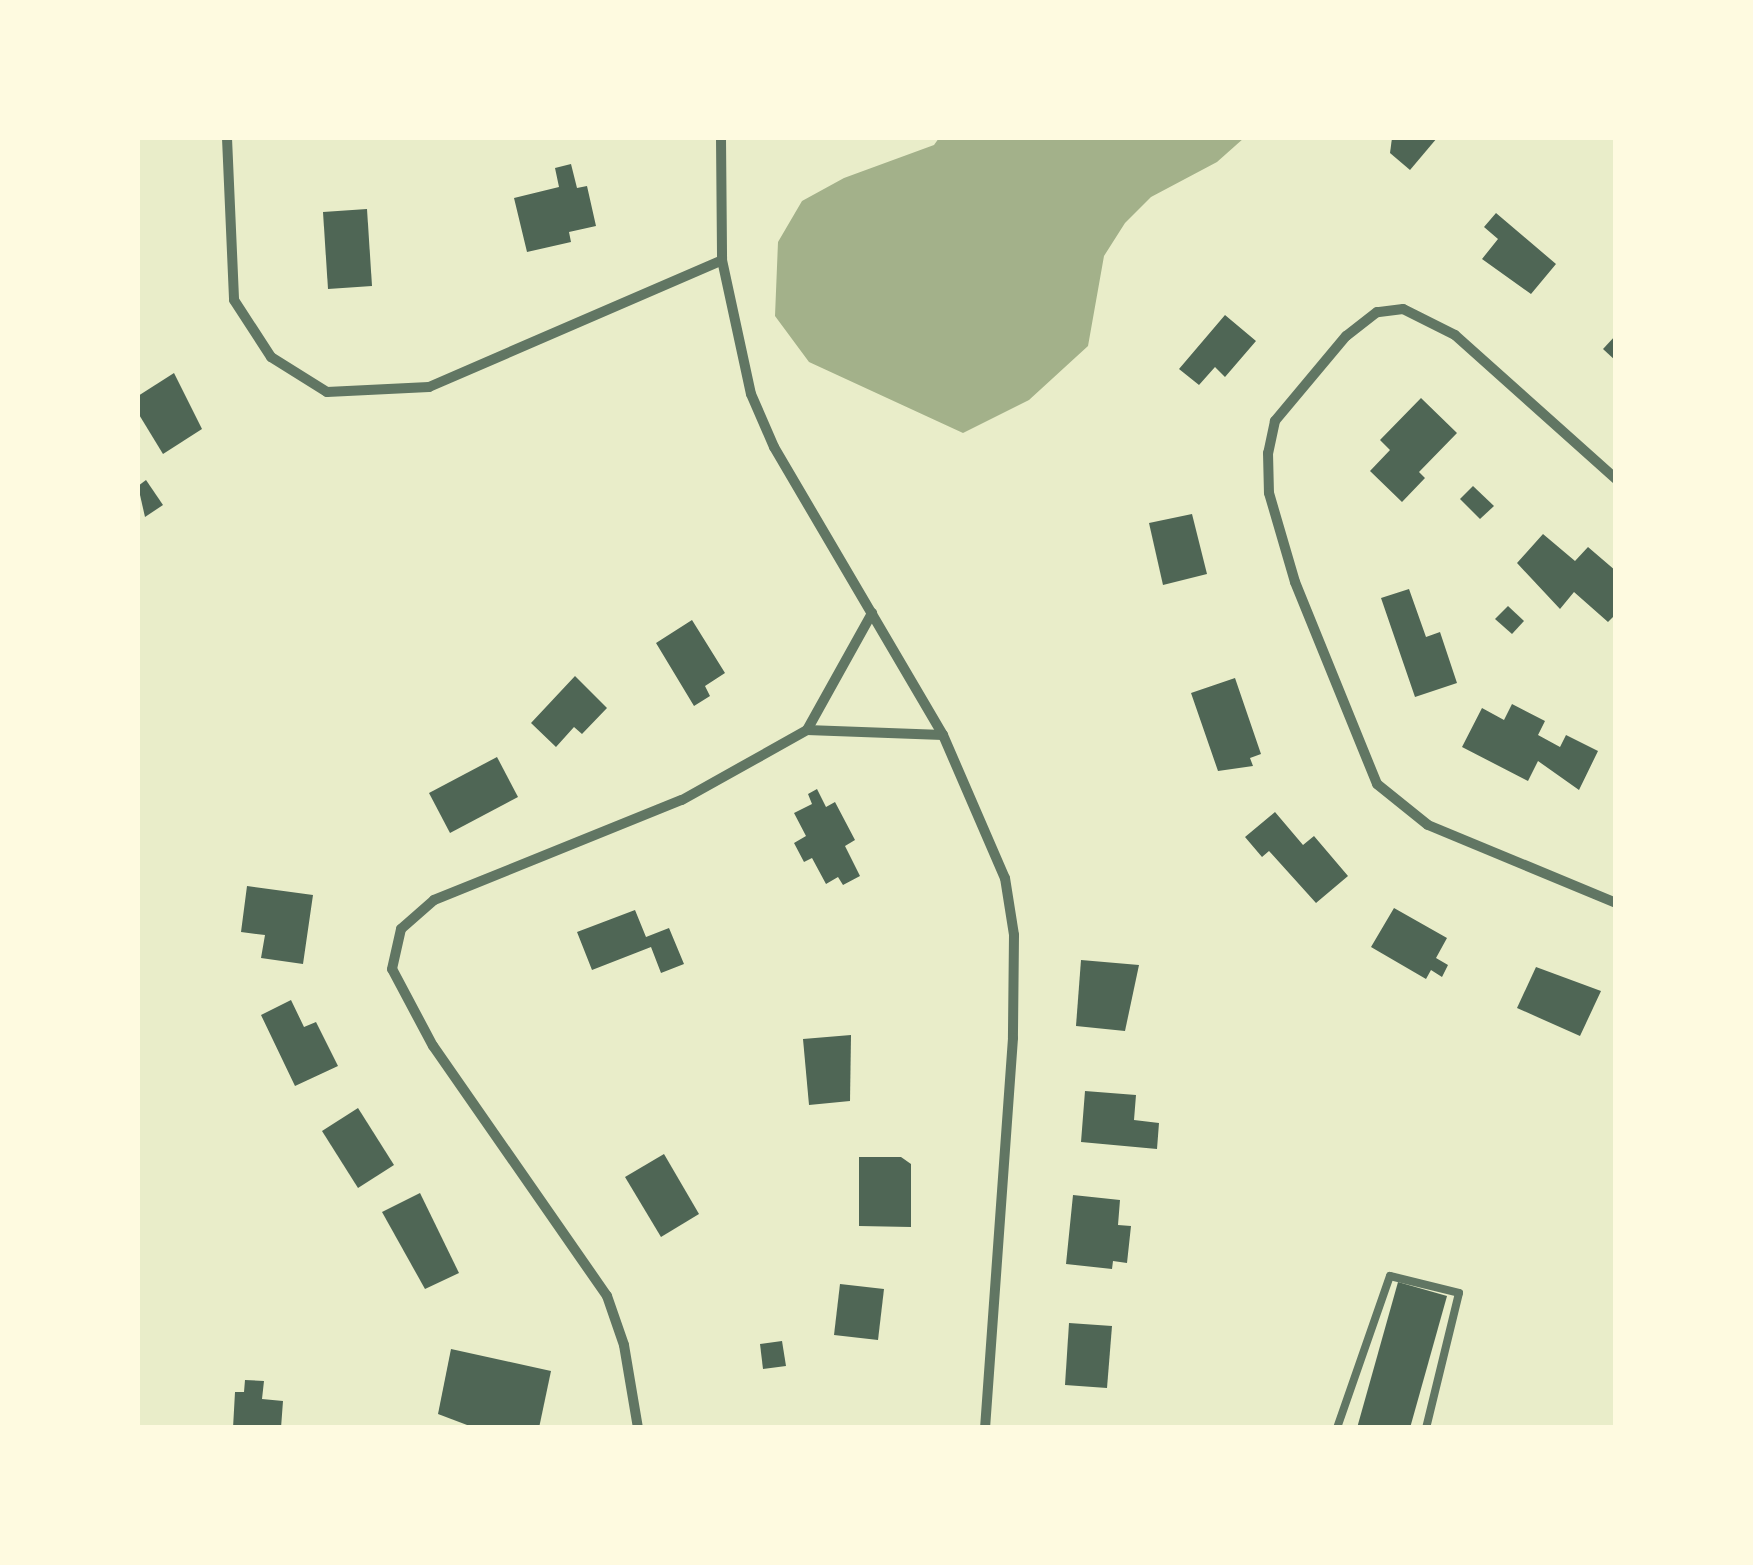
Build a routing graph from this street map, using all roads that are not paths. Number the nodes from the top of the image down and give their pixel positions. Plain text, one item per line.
1 (227, 138) edge
2 (721, 138) edge
3 (722, 260) junction
4 (1616, 479) edge
5 (872, 613) junction
6 (808, 730) junction
7 (943, 735) junction
8 (1616, 903) edge
9 (638, 1428) edge
10 (985, 1428) edge
11 (1337, 1428) edge
12 (1426, 1428) edge

1 - 3 street
2 - 3 street
3 - 5 street
4 - 8 street
5 - 6 street
5 - 7 street
6 - 7 street
6 - 9 street
7 - 10 street
11 - 12 lane

